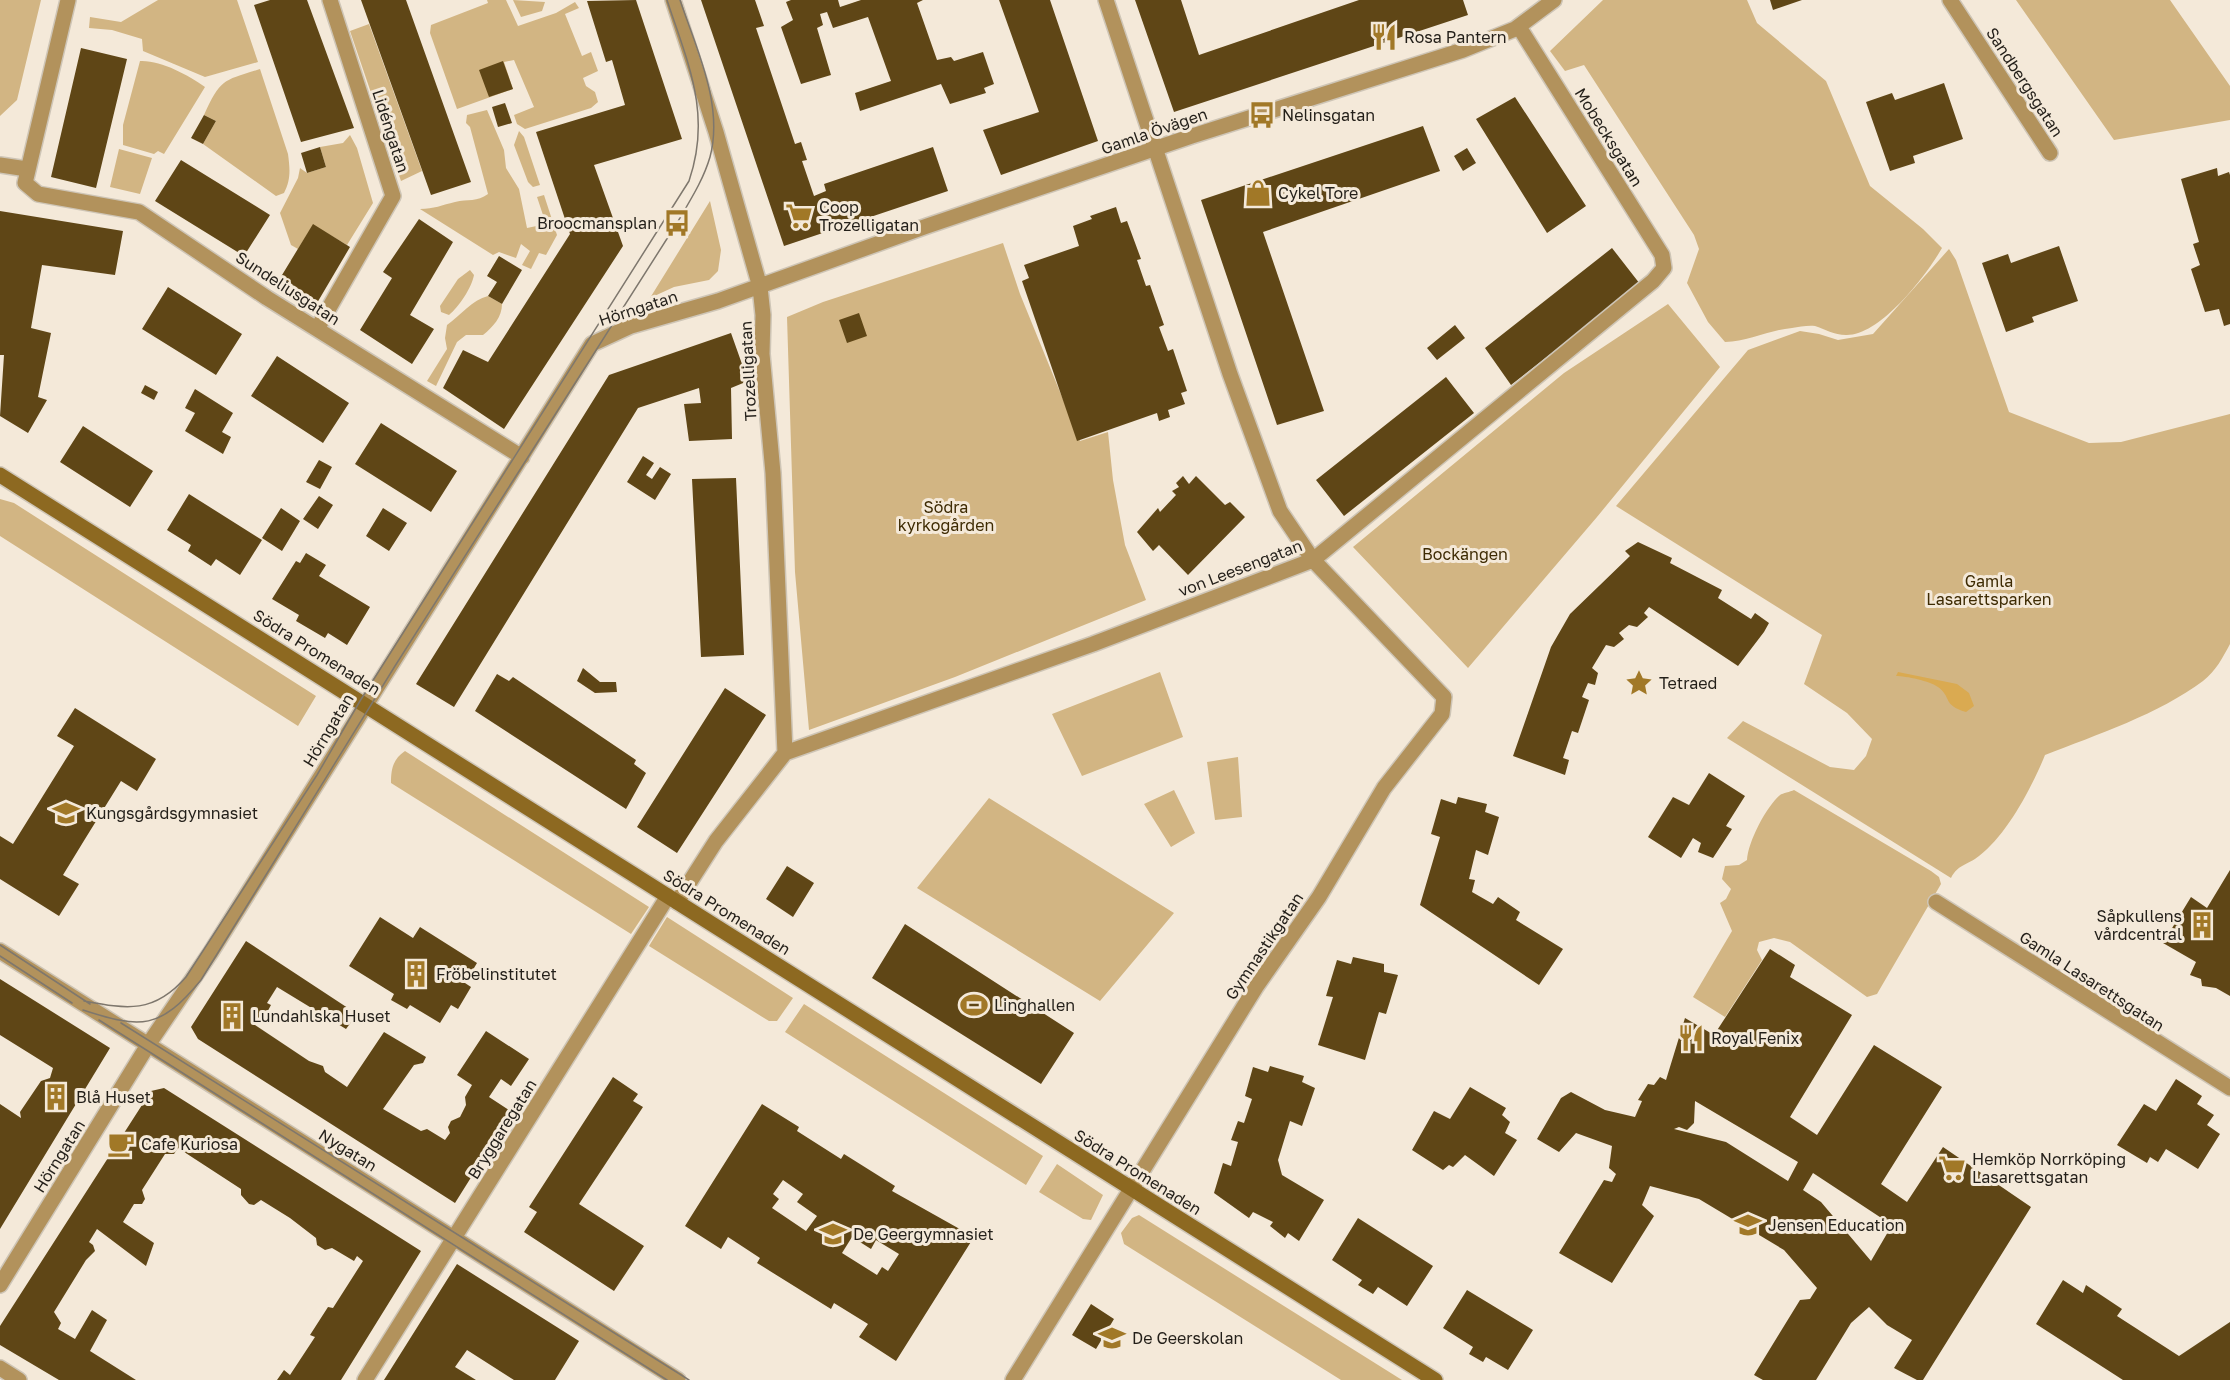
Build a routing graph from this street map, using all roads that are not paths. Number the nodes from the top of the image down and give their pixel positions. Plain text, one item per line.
1 (68, 0) edge
2 (330, 0) edge
3 (673, 0) edge
4 (1106, 0) edge
5 (1554, 0) edge
6 (1950, 0) edge
7 (1519, 27) junction
8 (1158, 150) junction
9 (2050, 153) dead end
10 (0, 165) edge
11 (26, 176) junction
12 (1664, 268) joint
13 (760, 287) junction
14 (317, 329) junction
15 (522, 457) junction
16 (0, 475) edge
17 (1314, 560) junction
18 (365, 704) junction
19 (785, 753) junction
20 (673, 899) junction
21 (1936, 902) dead end
22 (0, 951) edge
23 (148, 1046) junction
24 (2230, 1088) edge
25 (1132, 1189) junction
26 (454, 1239) junction
27 (0, 1285) edge
28 (0, 1368) edge
29 (19, 1380) edge
30 (365, 1380) edge
31 (678, 1380) edge
32 (1013, 1380) edge
33 (1435, 1380) edge

1 - 11 street
2 - 14 street, Lidéngatan
3 - 13 street, Trozelligatan
4 - 8 street
5 - 7 street, Gamla Övägen
6 - 9 street, Sandbergsgatan
7 - 8 street, Gamla Övägen
7 - 12 street, Mobecksgatan
8 - 13 street, Gamla Övägen
8 - 17 street
10 - 11 street, Sundeliusgatan
11 - 14 street, Sundeliusgatan
12 - 17 street, von Leesengatan
13 - 15 street, Hörngatan
13 - 19 street, Trozelligatan
14 - 15 street, Sundeliusgatan
15 - 18 street, Hörngatan
16 - 18 main road, Södra Promenaden
17 - 19 street, von Leesengatan
17 - 25 street, Gymnastikgatan
18 - 20 main road, Södra Promenaden
18 - 23 street, Hörngatan
19 - 20 street, Bryggaregatan
20 - 25 main road, Södra Promenaden
20 - 26 street, Bryggaregatan
21 - 24 street, Gamla Lasarettsgatan
22 - 23 street, Nygatan
23 - 26 street, Nygatan
23 - 27 street, Hörngatan
25 - 32 street, Gymnastikgatan
25 - 33 main road, Södra Promenaden
26 - 30 street, Bryggaregatan
26 - 31 street, Nygatan
28 - 29 street

